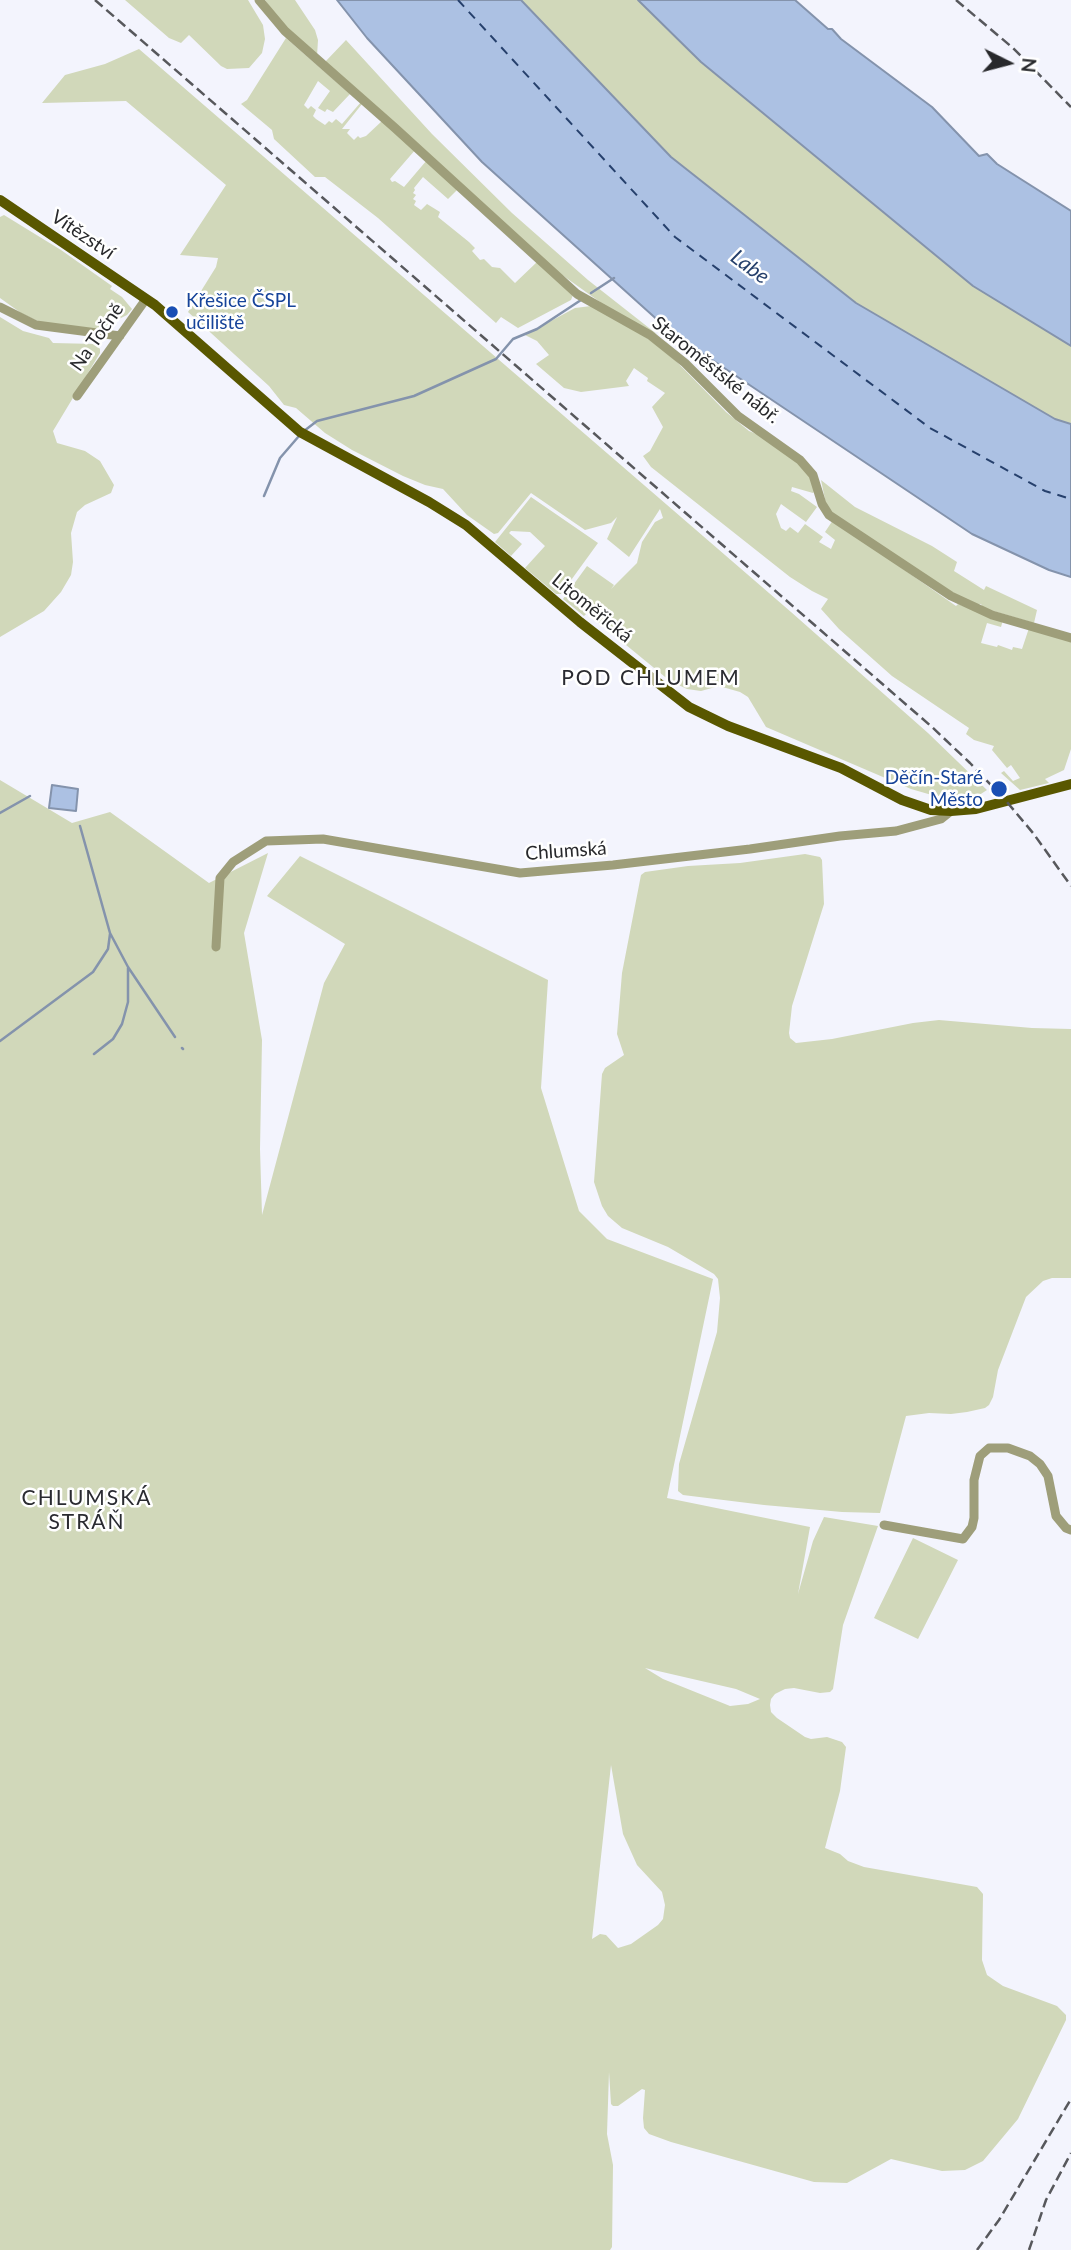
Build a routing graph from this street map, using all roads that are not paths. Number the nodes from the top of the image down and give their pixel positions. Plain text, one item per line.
1 (259, 0) edge
2 (0, 200) edge
3 (146, 299) junction
4 (0, 307) edge
5 (120, 336) junction
6 (77, 396) dead end
7 (1071, 638) edge
8 (1071, 785) edge
9 (951, 811) junction
10 (216, 947) dead end
11 (884, 1525) dead end
12 (1071, 1530) edge

1 - 7 street, Staroměstské nábř.
2 - 3 main road, Vítězství
3 - 5 street, Na Točně
3 - 9 main road, Litoměřická
4 - 5 street
5 - 6 street, Na Točně
8 - 9 main road, Litoměřická
9 - 10 street, Chlumská
11 - 12 street

